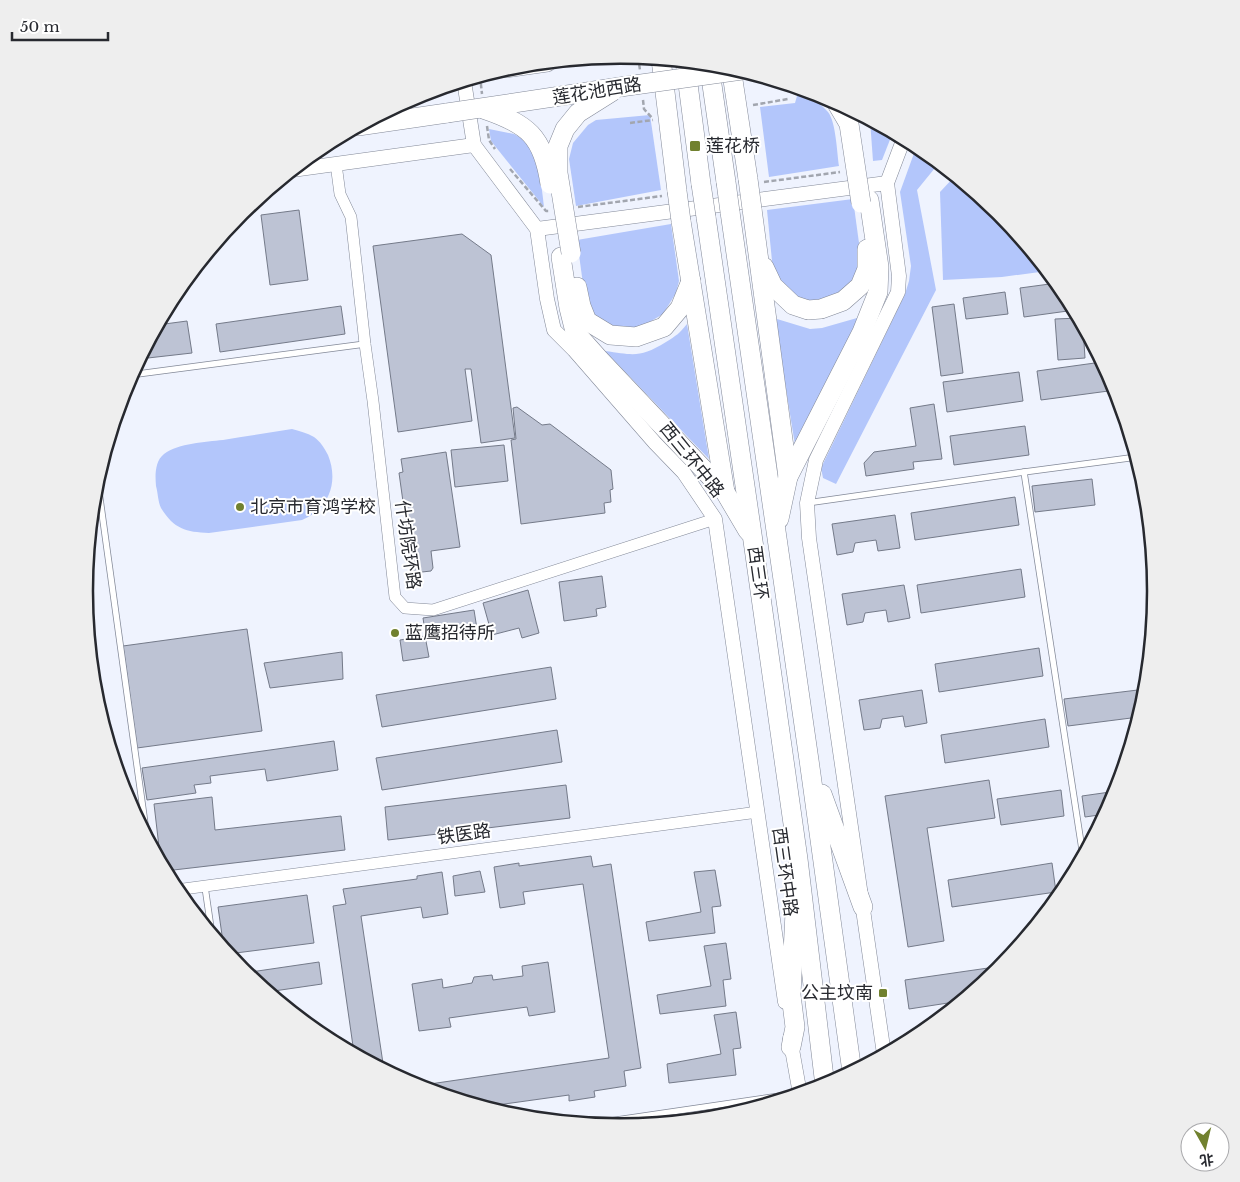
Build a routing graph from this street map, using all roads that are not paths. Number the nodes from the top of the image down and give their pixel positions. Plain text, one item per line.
1 (662, 66) edge
2 (686, 68) edge
3 (710, 72) edge
4 (718, 73) edge
5 (732, 76) edge
6 (620, 86) junction
7 (465, 88) edge
8 (482, 108) junction
9 (843, 113) edge
10 (858, 120) edge
11 (377, 123) edge
12 (474, 145) junction
13 (901, 145) edge
14 (336, 164) junction
15 (306, 168) edge
16 (886, 183) junction
17 (865, 201) junction
18 (537, 229) junction
19 (756, 250) junction
20 (566, 255) junction
21 (691, 280) junction
22 (365, 344) junction
23 (140, 374) edge
24 (1130, 458) edge
25 (1024, 472) junction
26 (788, 477) junction
27 (725, 492) junction
28 (100, 502) edge
29 (808, 503) junction
30 (715, 519) junction
31 (777, 533) junction
32 (754, 541) junction
33 (809, 760) junction
34 (758, 812) junction
35 (144, 818) edge
36 (1082, 846) edge
37 (798, 859) junction
38 (205, 887) junction
39 (186, 889) edge
40 (863, 907) junction
41 (210, 922) edge
42 (791, 1047) junction
43 (883, 1048) edge
44 (851, 1065) edge
45 (824, 1077) edge
46 (799, 1086) edge
47 (759, 1099) edge
48 (632, 1118) edge

1 - 21 highway, bridge
2 - 32 highway, 西三环, bridge
3 - 31 highway, 西三环, bridge
4 - 6 highway, 莲花池西路, bridge
5 - 19 highway, bridge
6 - 8 highway, 莲花池西路, bridge
6 - 20 highway, bridge
7 - 12 street, 西三环中路
8 - 11 highway, 莲花池西路, bridge
8 - 20 highway, bridge
9 - 17 highway, bridge
10 - 17 highway
12 - 14 street
12 - 18 street, 西三环中路
13 - 16 street
14 - 15 street
14 - 22 street, 什坊院环路
16 - 18 street
16 - 29 street
17 - 19 highway
17 - 26 highway
18 - 30 street, 西三环中路
19 - 26 highway
20 - 21 highway
20 - 27 highway
21 - 27 highway
22 - 23 lane
22 - 30 street, 什坊院环路
24 - 25 lane
25 - 29 lane
25 - 36 lane
26 - 31 highway
27 - 32 highway
28 - 35 lane
29 - 40 street
30 - 34 street, 西三环中路
31 - 33 highway, 西三环
32 - 37 highway, 西三环
33 - 40 highway
33 - 44 highway, 西三环
34 - 38 street, 铁医路
34 - 42 street, 西三环中路
37 - 42 highway
37 - 45 highway, 西三环
38 - 39 street, 铁医路
38 - 41 lane
40 - 43 street
42 - 46 street, 西三环中路
47 - 48 lane

